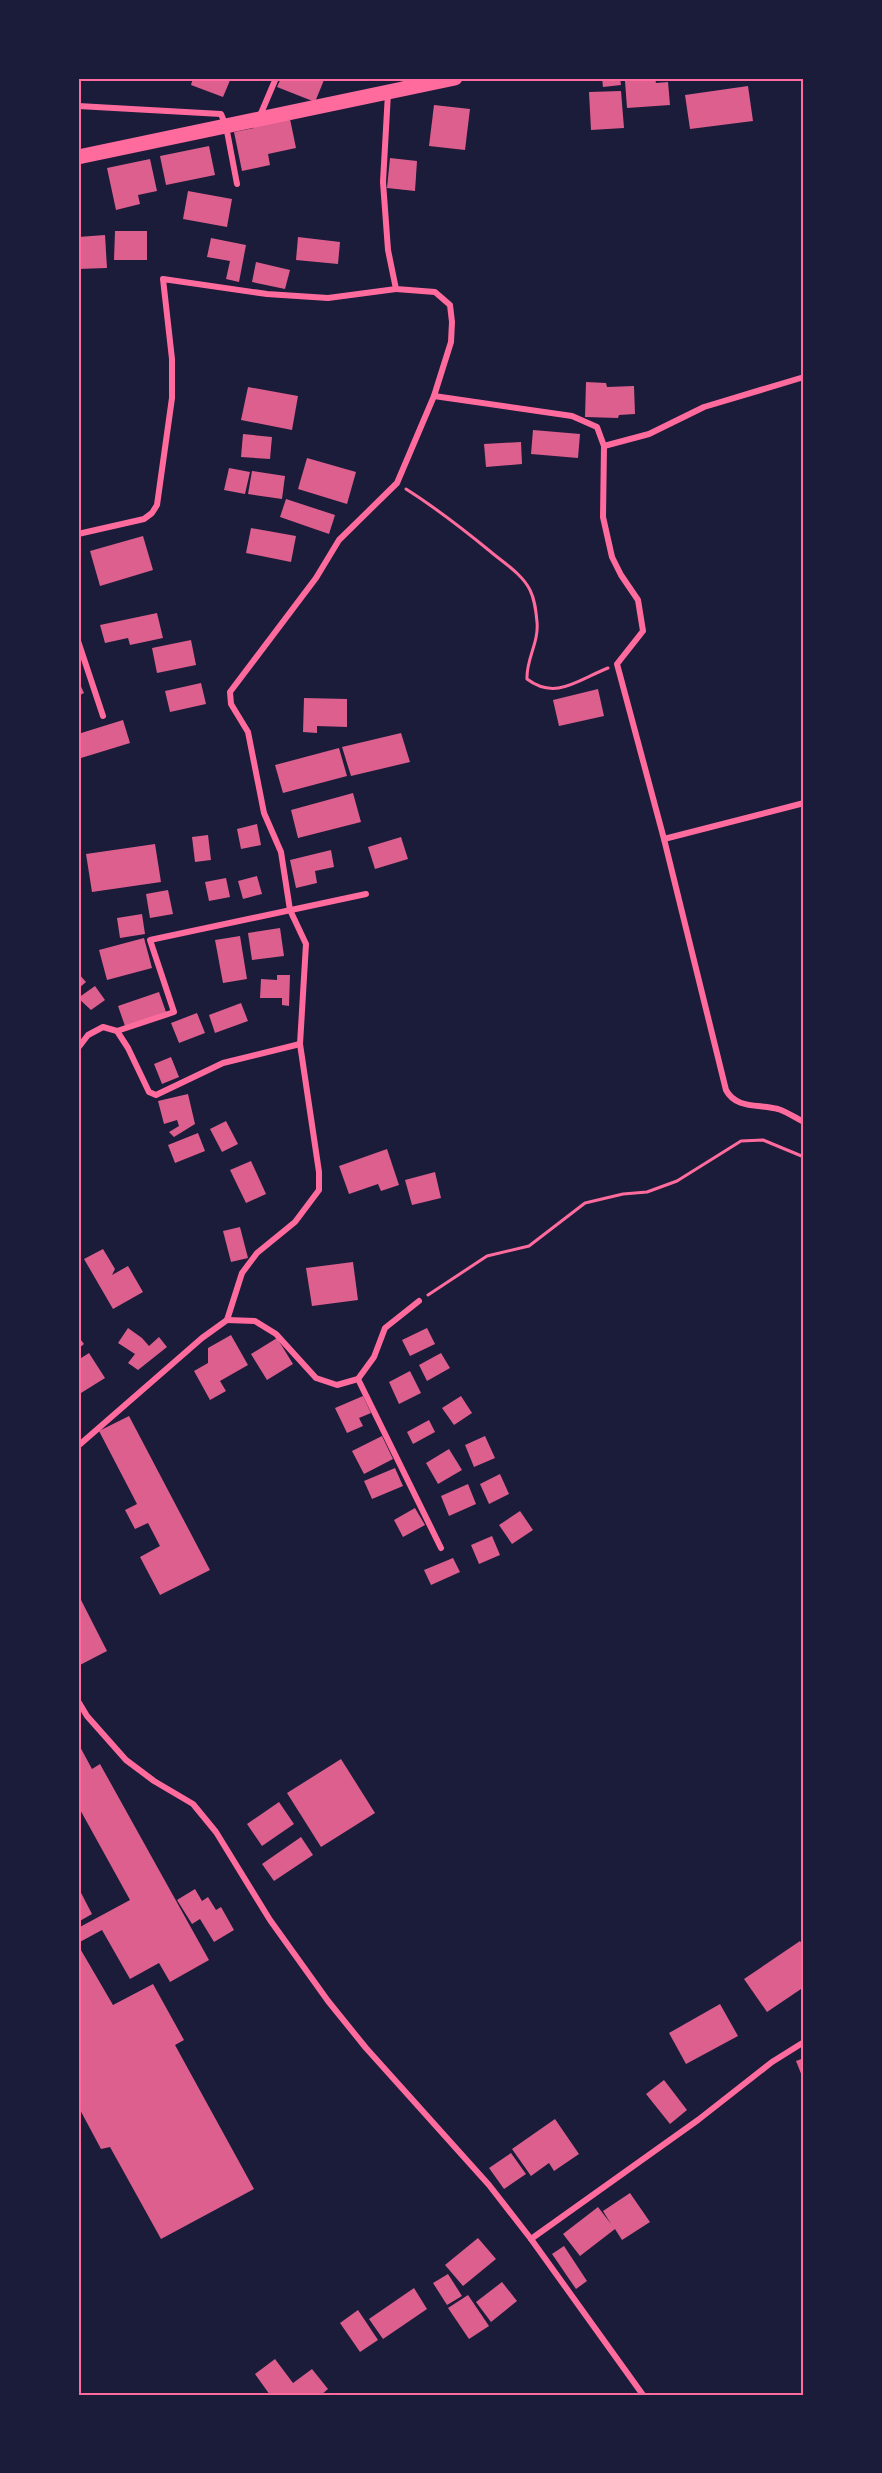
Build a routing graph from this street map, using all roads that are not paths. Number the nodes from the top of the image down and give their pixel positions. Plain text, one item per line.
1 (276, 78) edge
2 (455, 78) edge
3 (388, 93) junction
4 (78, 106) edge
5 (259, 119) junction
6 (226, 126) junction
7 (78, 157) edge
8 (237, 184) dead end
9 (396, 289) junction
10 (804, 377) edge
11 (434, 396) junction
12 (604, 446) junction
13 (78, 534) edge
14 (78, 641) edge
15 (103, 716) dead end
16 (804, 803) edge
17 (664, 839) junction
18 (366, 894) dead end
19 (290, 910) junction
20 (117, 1031) junction
21 (300, 1044) junction
22 (78, 1048) edge
23 (804, 1122) edge
24 (419, 1301) road end
25 (227, 1320) junction
26 (358, 1379) junction
27 (78, 1446) edge
28 (441, 1548) dead end
29 (78, 1701) edge
30 (804, 2042) edge
31 (531, 2239) junction
32 (643, 2395) edge

1 - 5 street
2 - 3 main road
3 - 5 main road
3 - 9 street
4 - 6 street
5 - 6 main road
6 - 7 main road
6 - 8 street
9 - 11 street
9 - 13 street
10 - 12 street
11 - 12 street
11 - 19 street
12 - 17 street
14 - 15 street
16 - 17 street
17 - 23 street
18 - 19 street
19 - 20 street
19 - 21 street
20 - 21 street
20 - 22 street
21 - 25 street
24 - 26 street
25 - 26 street
25 - 27 street
26 - 28 street
29 - 31 street
30 - 31 street
31 - 32 street

